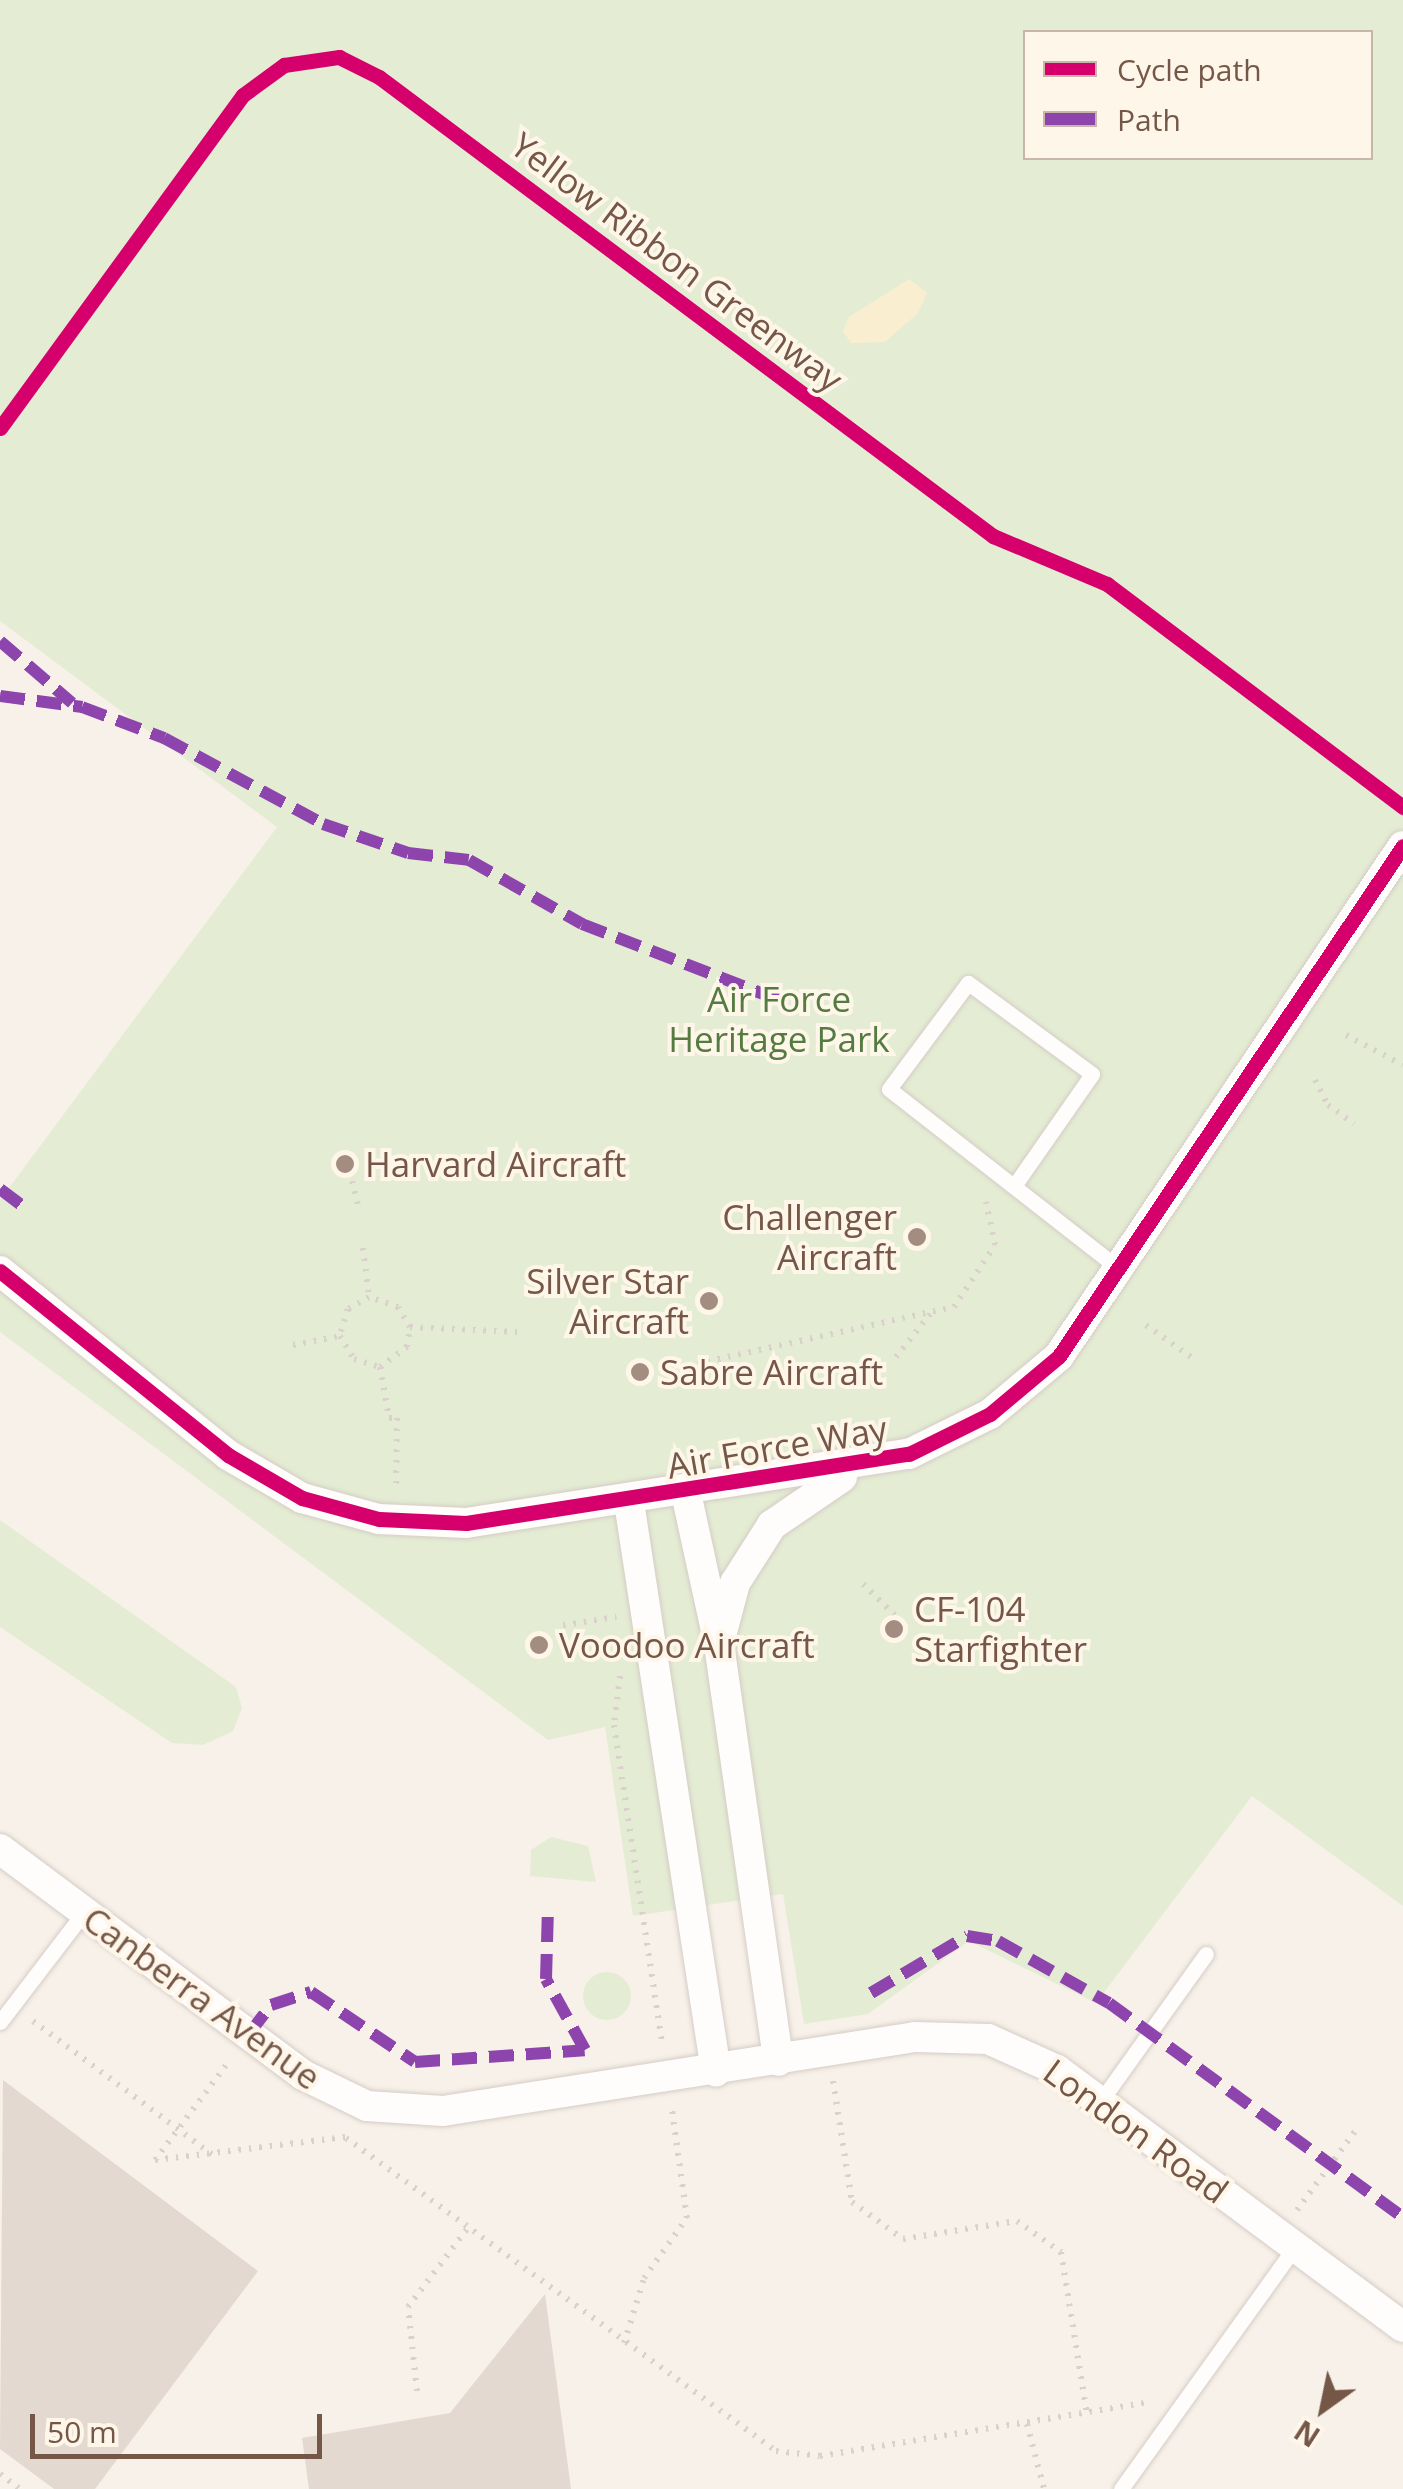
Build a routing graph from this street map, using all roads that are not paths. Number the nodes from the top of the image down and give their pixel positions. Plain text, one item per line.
1 (1403, 846) edge
2 (1014, 1186) junction
3 (1122, 1270) junction
4 (0, 1272) edge
5 (854, 1469) junction
6 (686, 1493) junction
7 (629, 1502) junction
8 (719, 1644) junction
9 (0, 1849) edge
10 (84, 1912) junction
11 (1206, 1954) dead end
12 (0, 2022) edge
13 (778, 2060) junction
14 (716, 2070) junction
15 (1100, 2102) junction
16 (1287, 2240) junction
17 (1403, 2327) edge
18 (1121, 2489) edge

1 - 3 street, Air Force Way
2 - 2 lane
2 - 3 lane
3 - 5 street, Air Force Way
4 - 7 street, Air Force Way
5 - 6 street, Air Force Way
5 - 8 street
6 - 7 street, Air Force Way
6 - 8 street, Air Force Way
7 - 14 street, Air Force Way
8 - 13 street, Air Force Way
9 - 10 street, Canberra Avenue
10 - 12 lane
10 - 14 street, Canberra Avenue
11 - 15 lane
13 - 14 street, London Road
13 - 15 street, London Road
15 - 16 street, London Road
16 - 17 street, London Road
16 - 18 lane

